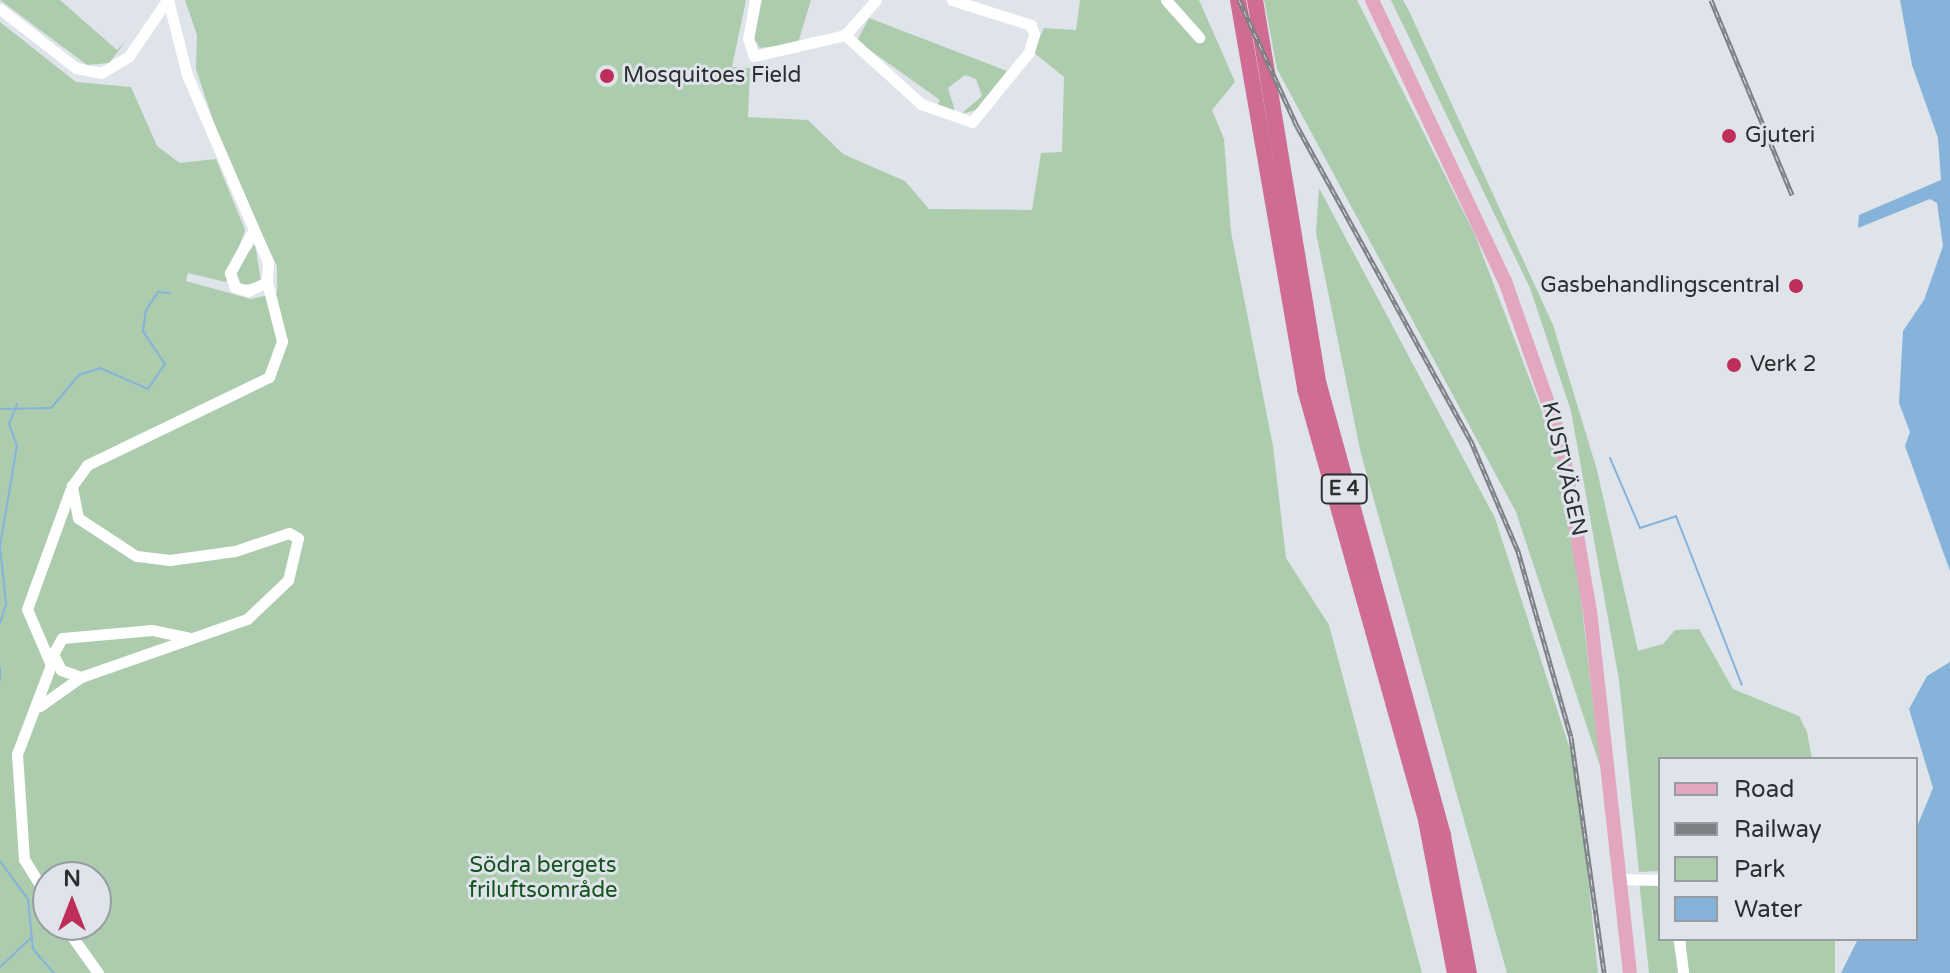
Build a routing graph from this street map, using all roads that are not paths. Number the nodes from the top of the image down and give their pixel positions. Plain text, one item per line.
1 (168, 0) edge
2 (755, 0) edge
3 (876, 0) edge
4 (952, 0) edge
5 (1166, 0) edge
6 (1238, 0) edge
7 (1255, 0) edge
8 (1372, 0) edge
9 (0, 9) edge
10 (845, 35) junction
11 (1199, 37) dead end
12 (253, 231) junction
13 (267, 282) junction
14 (72, 486) junction
15 (190, 638) junction
16 (81, 677) junction
17 (38, 710) junction
18 (32, 874) edge
19 (1620, 879) junction
20 (1658, 880) edge
21 (75, 941) edge
22 (1679, 941) edge
23 (98, 973) edge
24 (1455, 973) edge
25 (1469, 973) edge
26 (1630, 973) edge
27 (1683, 973) edge

1 - 9 street
1 - 12 street
2 - 10 street
3 - 10 street
4 - 10 street
5 - 11 street
6 - 24 highway, E 4
7 - 25 highway, E 4
8 - 19 main road, KUSTVÄGEN
12 - 13 street
12 - 13 street
13 - 14 street
14 - 15 street
14 - 17 street
15 - 16 street
15 - 16 street
16 - 17 street
17 - 18 street
19 - 20 street
19 - 26 main road, KUSTVÄGEN
21 - 23 street
22 - 27 street

